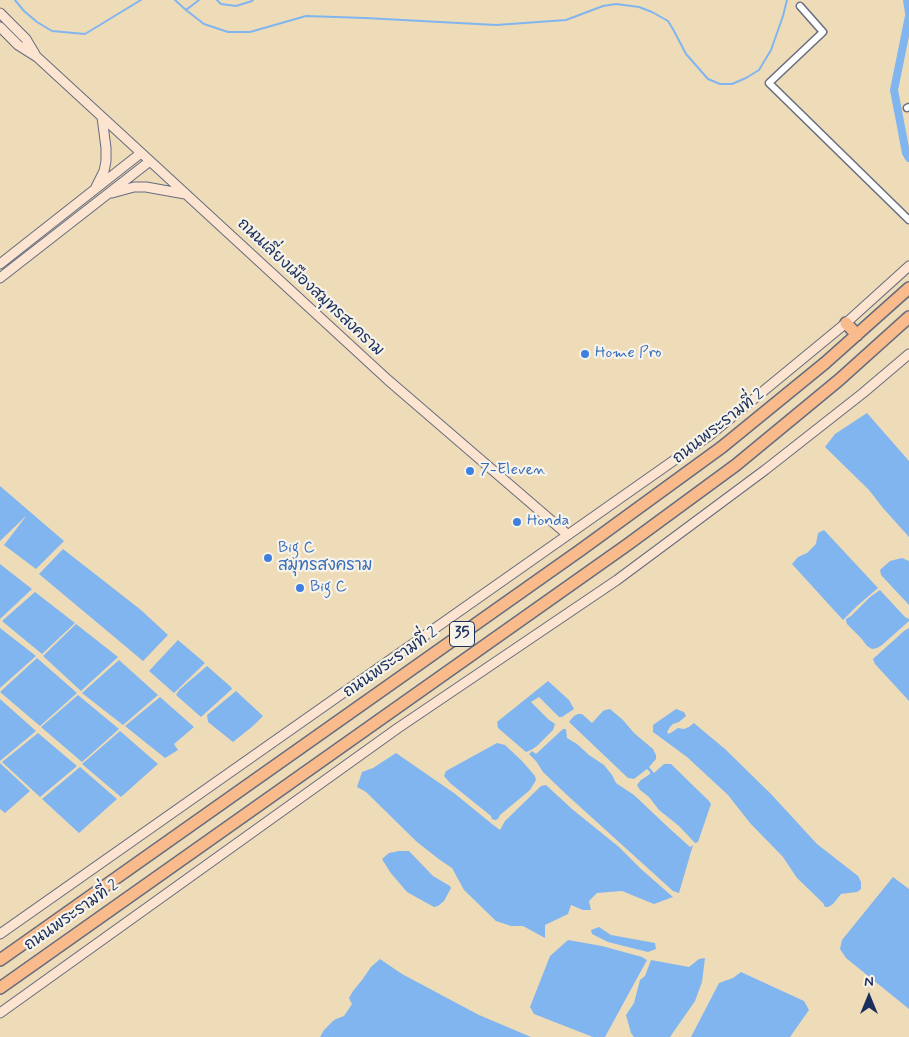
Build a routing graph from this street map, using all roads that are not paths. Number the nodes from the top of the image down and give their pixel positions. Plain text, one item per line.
1 (800, 6) dead end
2 (0, 14) edge
3 (0, 27) edge
4 (37, 57) junction
5 (102, 117) junction
6 (141, 153) junction
7 (150, 161) junction
8 (95, 190) junction
9 (186, 194) junction
10 (105, 196) junction
11 (76, 205) junction
12 (83, 214) junction
13 (909, 220) edge
14 (0, 264) edge
15 (909, 266) edge
16 (0, 278) edge
17 (909, 288) edge
18 (909, 317) edge
19 (846, 323) junction
20 (857, 335) junction
21 (909, 354) edge
22 (568, 535) junction
23 (0, 934) edge
24 (0, 960) edge
25 (0, 988) edge
26 (0, 1012) edge

1 - 13 street
2 - 4 main road, ถนนเลี่ยงเมืองสมุทรสงคราม
3 - 4 main road, ถนนเลี่ยงเมืองสมุทรสงคราม
4 - 5 main road, ถนนเลี่ยงเมืองสมุทรสงคราม
5 - 6 main road, ถนนเลี่ยงเมืองสมุทรสงคราม
5 - 8 main road
6 - 7 main road, ถนนเลี่ยงเมืองสมุทรสงคราม
6 - 8 main road
7 - 9 main road, ถนนเลี่ยงเมืองสมุทรสงคราม
7 - 10 main road
8 - 11 main road
9 - 10 main road
9 - 22 main road, ถนนเลี่ยงเมืองสมุทรสงคราม
10 - 12 main road
11 - 12 main road
11 - 14 main road
12 - 16 main road
15 - 19 main road, ถนนพระรามที่ 2 / 35
17 - 20 highway, ถนนพระรามที่ 2 / 35
18 - 25 highway, ถนนพระรามที่ 2 / 35
19 - 20 highway
19 - 22 main road, ถนนพระรามที่ 2 / 35
20 - 24 highway, ถนนพระรามที่ 2 / 35
21 - 26 main road
22 - 23 main road, ถนนพระรามที่ 2 / 35

